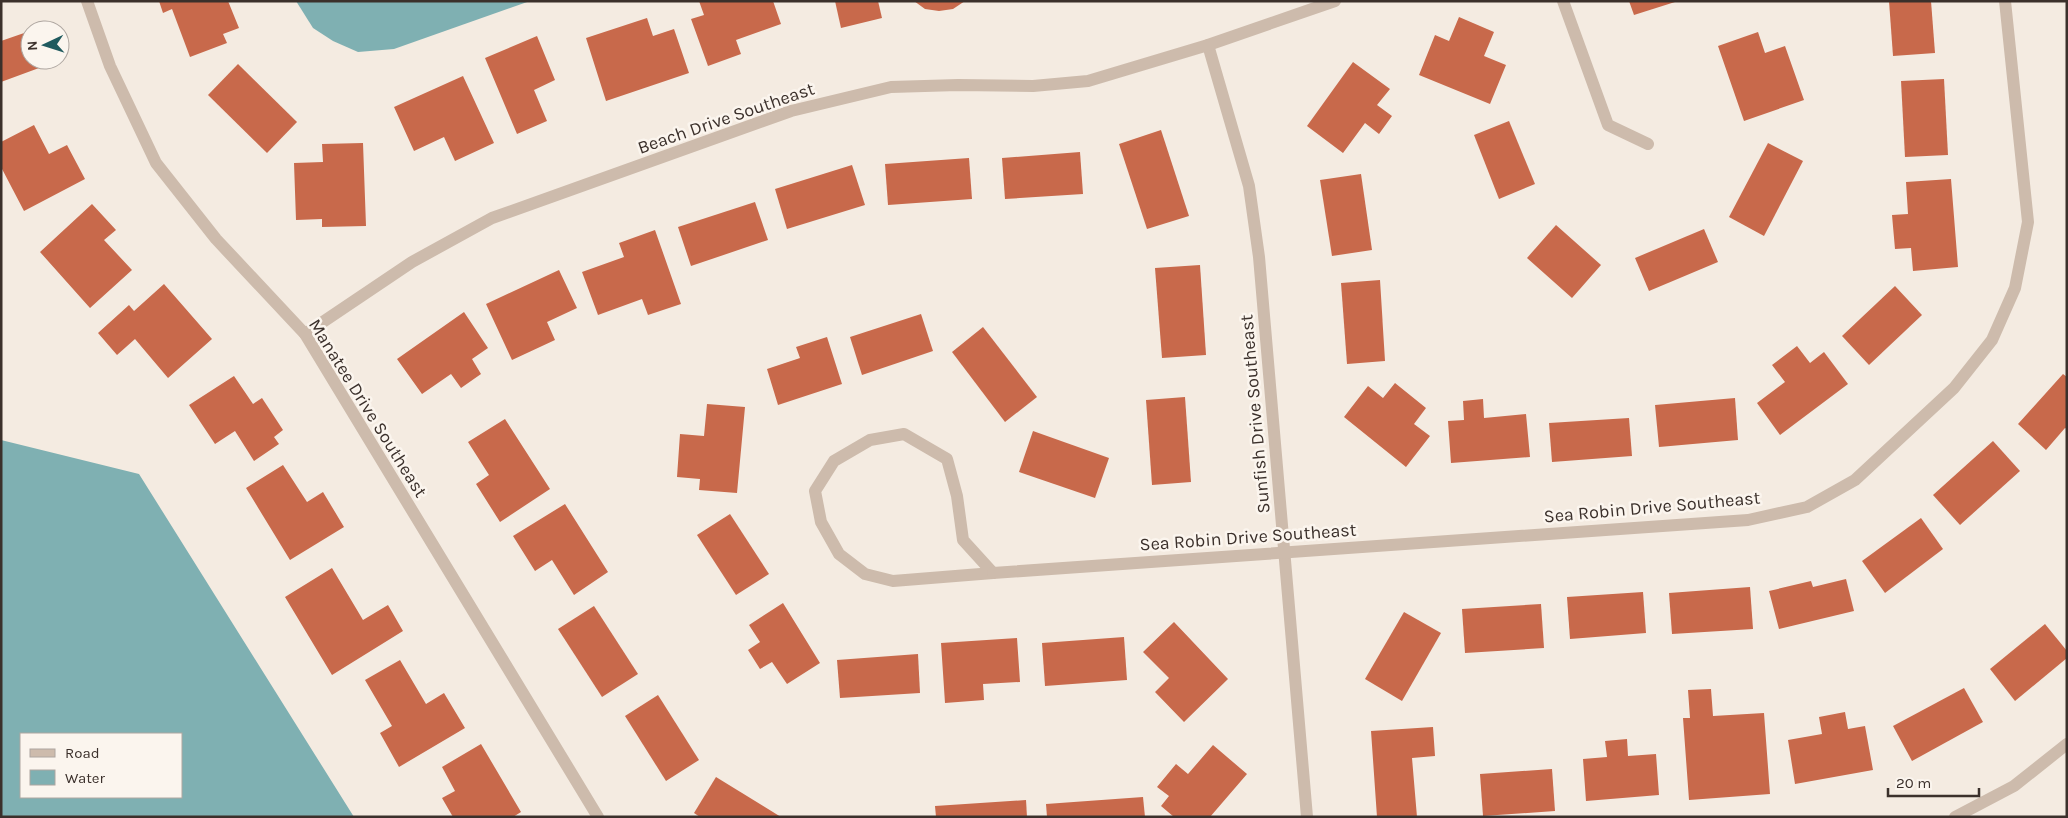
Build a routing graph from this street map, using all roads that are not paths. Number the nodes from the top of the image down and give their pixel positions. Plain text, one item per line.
1 (87, 1) edge
2 (1335, 1) edge
3 (1563, 1) edge
4 (2005, 1) edge
5 (1208, 45) junction
6 (1648, 144) dead end
7 (305, 334) junction
8 (1285, 552) junction
9 (993, 573) junction
10 (2067, 744) edge
11 (598, 817) edge
12 (1307, 817) edge
13 (1955, 817) edge

1 - 7 street, Manatee Drive Southeast
2 - 5 street, Beach Drive Southeast
3 - 6 street
4 - 8 street, Sea Robin Drive Southeast
5 - 7 street, Beach Drive Southeast
5 - 8 street, Sunfish Drive Southeast
7 - 11 street, Manatee Drive Southeast
8 - 9 street, Sea Robin Drive Southeast
8 - 12 street, Sunfish Drive Southeast
9 - 9 street, Sea Robin Drive Southeast
10 - 13 street

